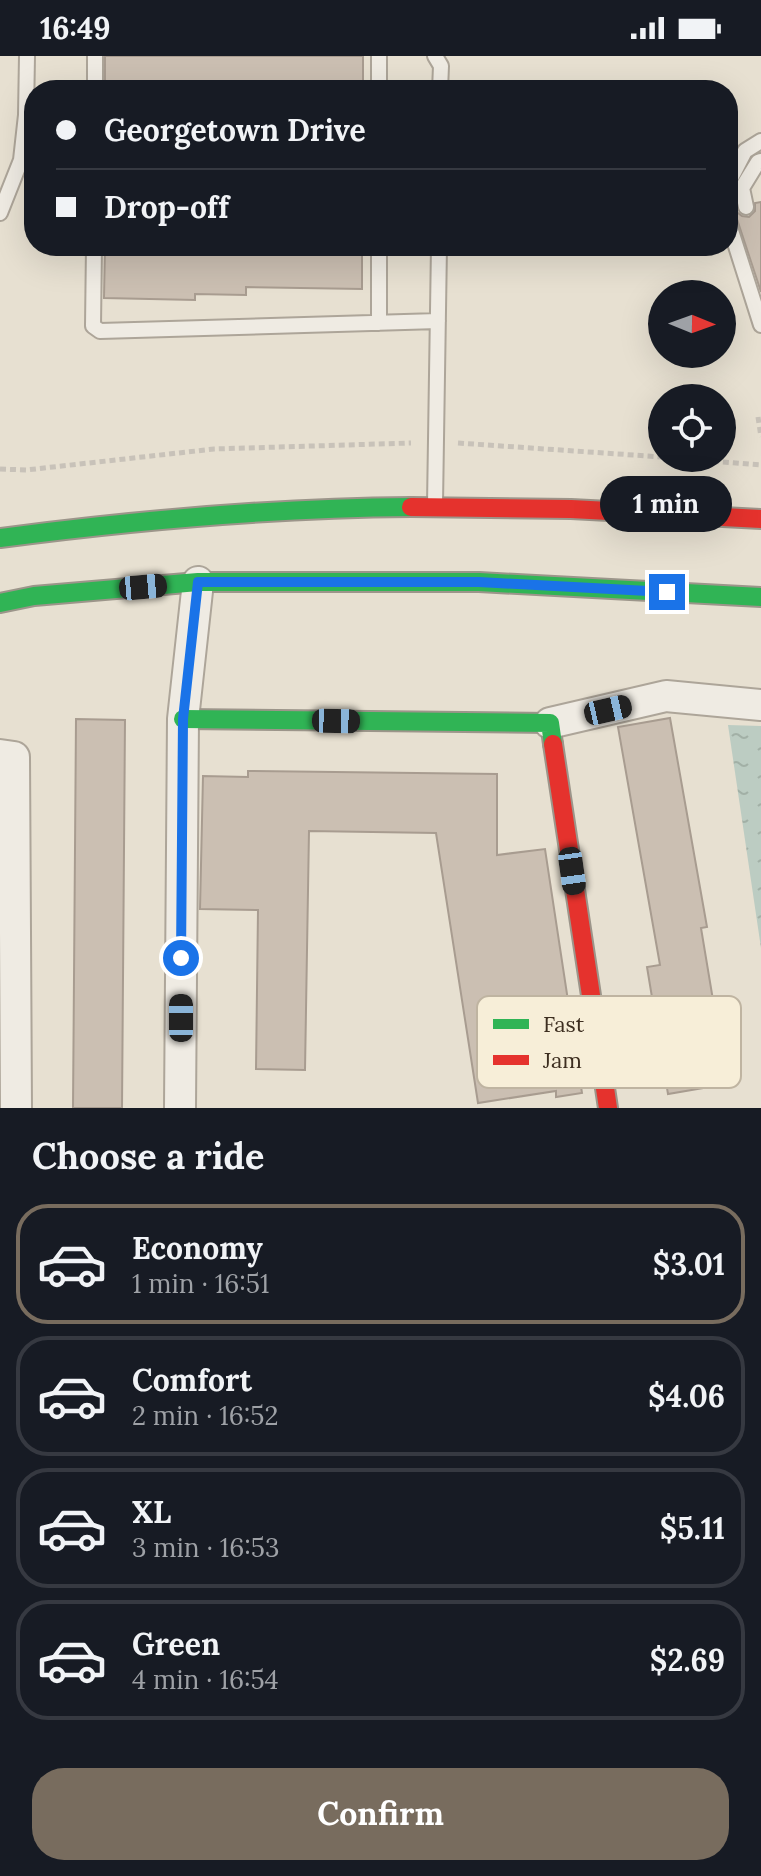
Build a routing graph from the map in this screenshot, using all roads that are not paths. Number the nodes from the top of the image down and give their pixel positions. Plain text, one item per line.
1 (27, 56) edge
2 (95, 56) edge
3 (379, 56) edge
4 (435, 56) edge
5 (27, 80) edge
6 (95, 80) edge
7 (379, 80) edge
8 (440, 80) edge
9 (24, 133) edge
10 (761, 141) edge
11 (761, 161) edge
12 (738, 165) edge
13 (746, 207) dead end
14 (0, 213) edge
15 (738, 253) edge
16 (94, 256) edge
17 (379, 256) edge
18 (439, 256) edge
19 (438, 321) junction
20 (379, 323) junction
21 (761, 325) edge
22 (435, 508) junction
23 (761, 519) edge
24 (0, 538) edge
25 (198, 582) junction
26 (761, 597) edge
27 (0, 603) edge
28 (761, 705) edge
29 (183, 719) junction
30 (550, 723) junction
31 (7, 756) edge
32 (591, 996) edge
33 (605, 1088) edge
34 (16, 1108) edge
35 (180, 1108) edge
36 (608, 1108) edge

1 - 5 lane
2 - 6 lane
3 - 7 lane
4 - 8 lane
9 - 14 lane
10 - 12 lane
11 - 13 lane
15 - 21 lane
16 - 20 lane
17 - 20 lane
18 - 19 lane
19 - 20 lane
19 - 22 lane
22 - 23 main road
22 - 24 main road
25 - 26 main road
25 - 27 main road
25 - 29 street
28 - 30 street
29 - 30 main road
29 - 35 street
30 - 32 main road
31 - 34 street
33 - 36 main road

